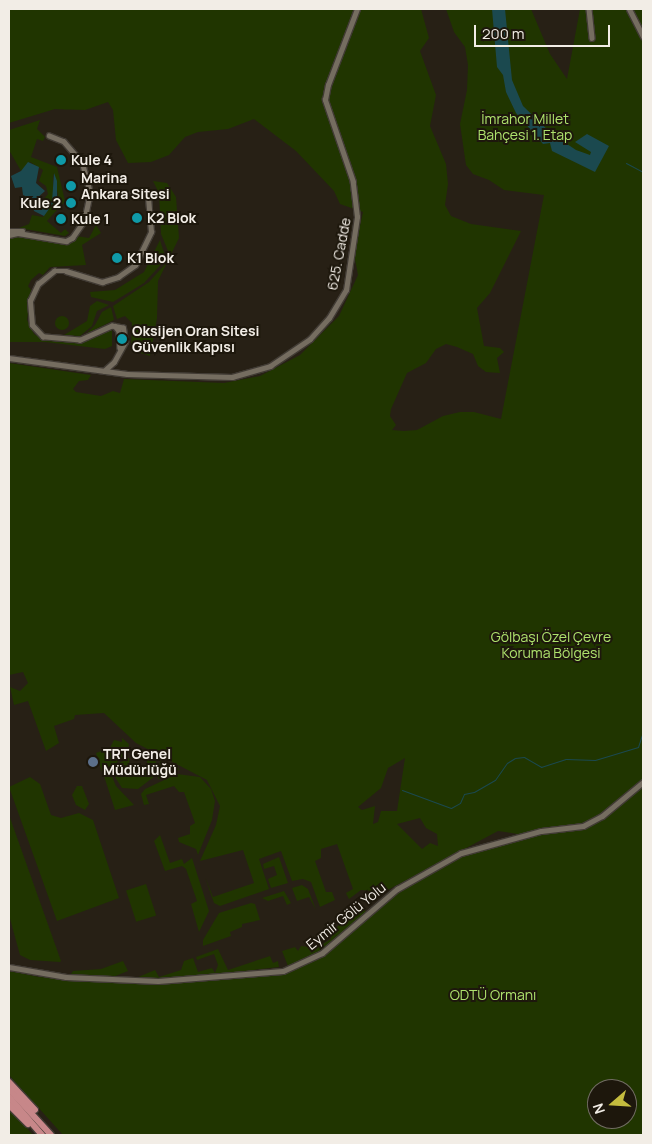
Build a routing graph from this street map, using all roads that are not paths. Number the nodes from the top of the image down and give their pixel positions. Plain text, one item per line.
1 (357, 9) edge
2 (589, 9) edge
3 (629, 9) edge
4 (643, 36) edge
5 (592, 38) dead end
6 (49, 136) dead end
7 (133, 194) dead end
8 (84, 221) junction
9 (9, 231) edge
10 (9, 235) edge
11 (112, 326) junction
12 (120, 348) junction
13 (9, 358) edge
14 (103, 372) junction
15 (643, 782) edge
16 (9, 967) edge
17 (9, 1082) edge
18 (9, 1089) edge
19 (9, 1097) edge
20 (9, 1104) edge
21 (49, 1133) edge
22 (41, 1134) edge

1 - 14 street, 625. Cadde
2 - 5 street
3 - 4 street
6 - 8 street
7 - 11 street
8 - 9 street
8 - 10 street
11 - 12 street
11 - 12 street
12 - 14 street
13 - 14 street, 625. Cadde
15 - 16 street, Eymir Gölü Yolu
17 - 21 main road
18 - 21 main road
19 - 22 main road
20 - 22 main road

